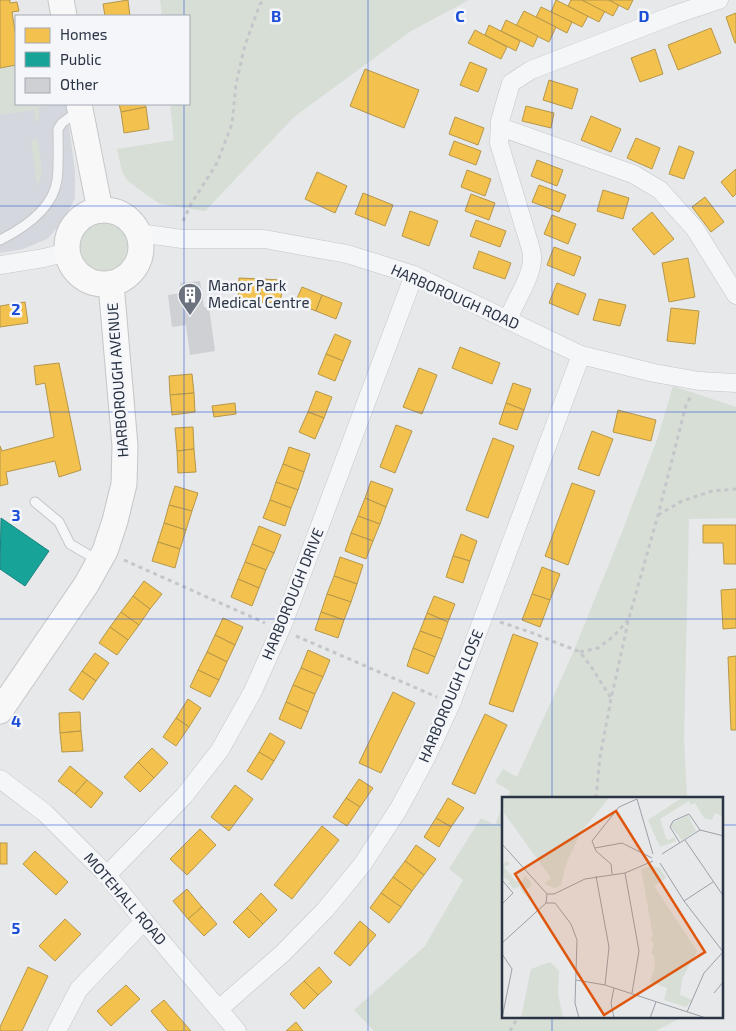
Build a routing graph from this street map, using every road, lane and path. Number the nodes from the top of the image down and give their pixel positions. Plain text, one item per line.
1 (61, 0) edge
2 (264, 0) edge
3 (719, 0) edge
4 (258, 2) edge
5 (64, 15) edge
6 (79, 107) edge
7 (500, 127) junction
8 (100, 210) junction
9 (139, 233) junction
10 (182, 239) junction
11 (0, 240) edge
12 (67, 252) junction
13 (0, 265) edge
14 (414, 275) junction
15 (111, 284) junction
16 (736, 295) edge
17 (508, 320) junction
18 (582, 355) junction
19 (699, 381) junction
20 (736, 383) edge
21 (736, 489) edge
22 (35, 502) dead end
23 (658, 515) junction
24 (100, 561) junction
25 (484, 616) junction
26 (629, 618) junction
27 (580, 652) junction
28 (611, 699) junction
29 (0, 711) edge
30 (0, 779) edge
31 (596, 797) edge
32 (107, 875) junction
33 (144, 921) junction
34 (219, 1009) junction
35 (517, 1018) edge
36 (57, 1031) edge
37 (237, 1031) edge
38 (510, 1031) edge

1 - 5 street
2 - 4 path
3 - 7 street
4 - 10 path
6 - 8 street
6 - 11 lane
7 - 16 street
7 - 17 street
8 - 9 street
8 - 12 street
9 - 10 street, HARBOROUGH ROAD
9 - 15 street
10 - 14 street, HARBOROUGH ROAD
12 - 13 street
12 - 15 street
14 - 17 street, HARBOROUGH ROAD
14 - 32 street, HARBOROUGH DRIVE
15 - 24 street, HARBOROUGH AVENUE
17 - 18 street, HARBOROUGH ROAD
18 - 19 street, HARBOROUGH ROAD
18 - 25 street, HARBOROUGH CLOSE
19 - 20 street, HARBOROUGH ROAD
19 - 23 path
21 - 23 path
22 - 24 lane
23 - 26 path
24 - 29 street, HARBOROUGH AVENUE
25 - 27 path
25 - 34 street, HARBOROUGH CLOSE
26 - 27 path
26 - 28 path
27 - 28 path
28 - 31 path
30 - 32 street, MOTEHALL ROAD
32 - 33 street, MOTEHALL ROAD
33 - 34 street, MOTEHALL ROAD
33 - 36 street
34 - 37 street, MOTEHALL ROAD
35 - 38 path

